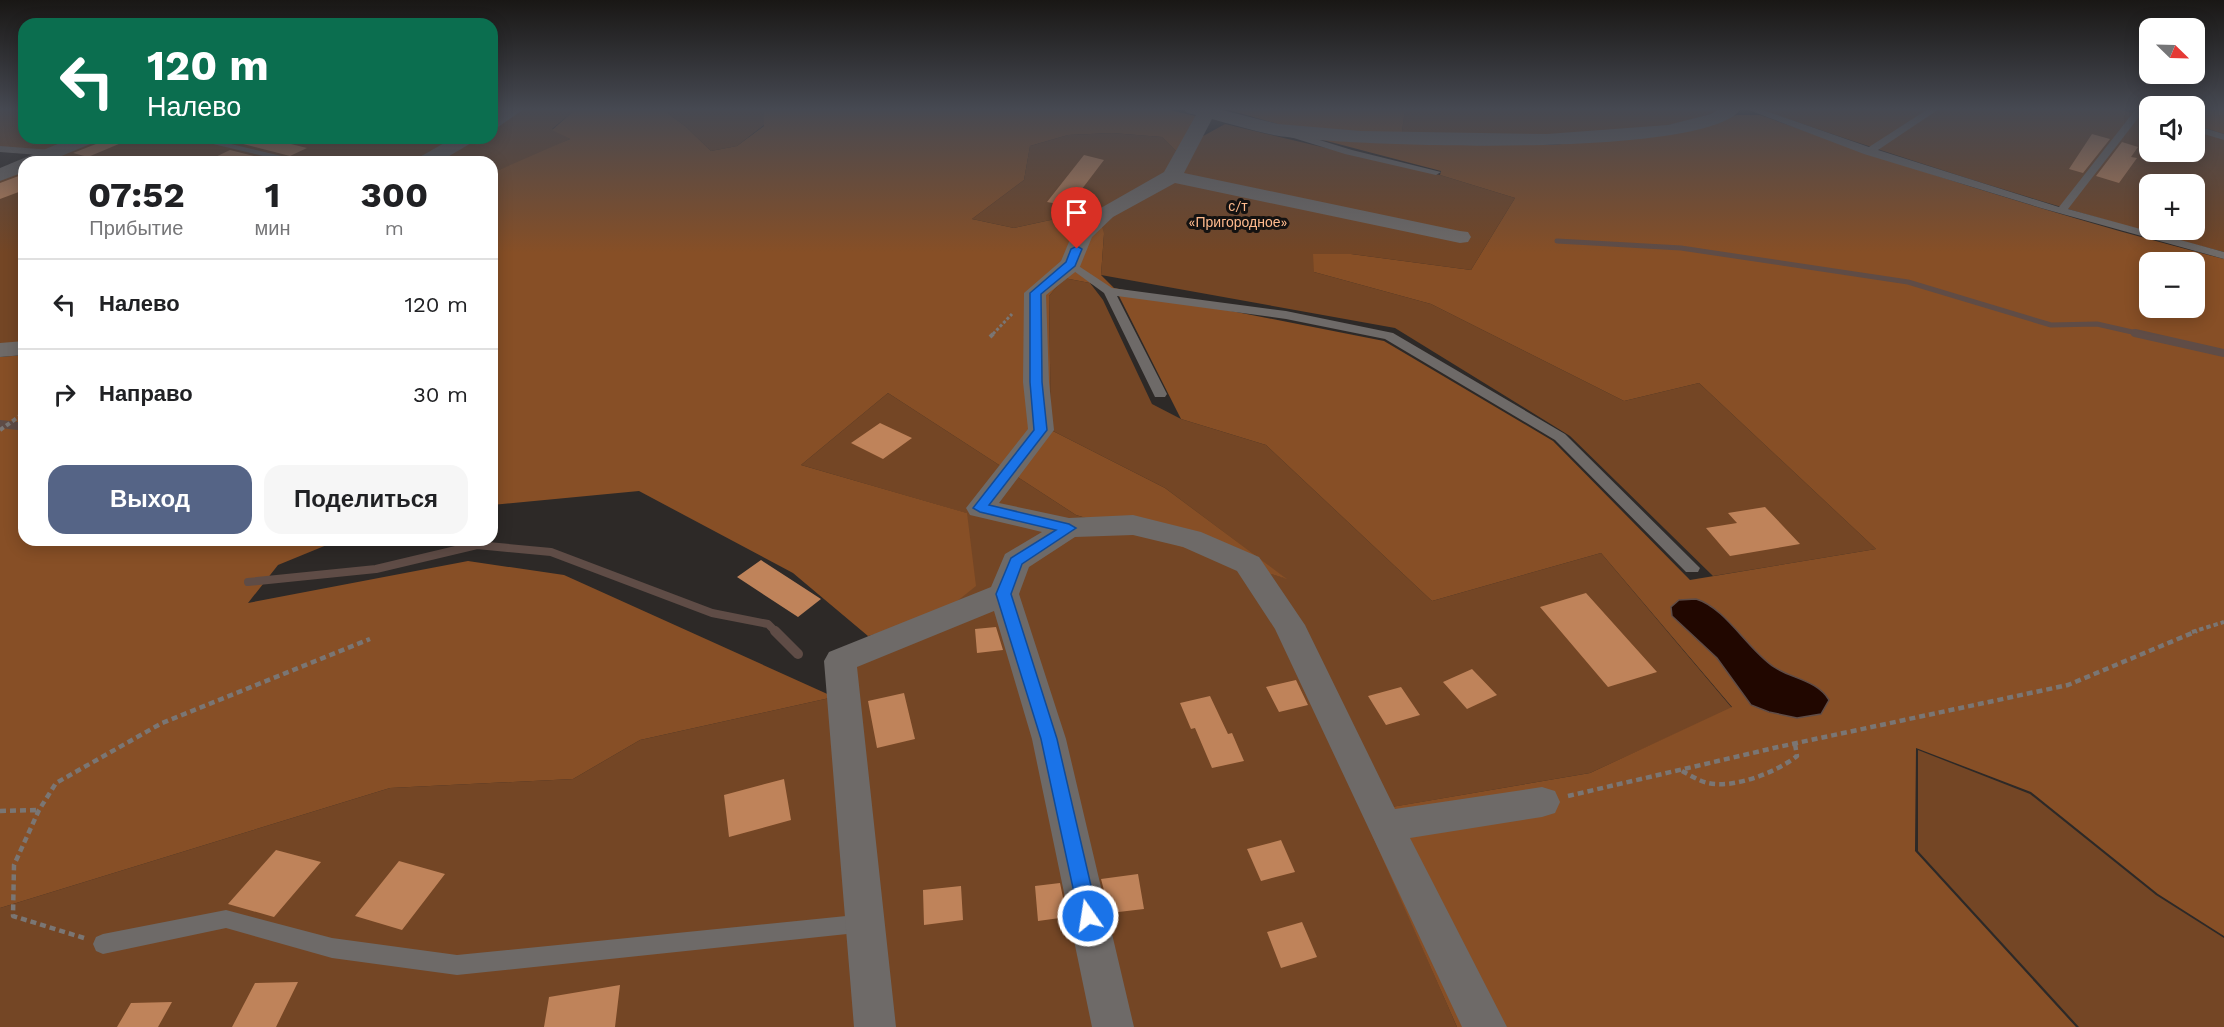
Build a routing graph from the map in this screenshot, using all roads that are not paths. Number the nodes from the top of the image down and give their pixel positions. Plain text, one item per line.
1 (1181, 157) edge
2 (1370, 157) edge
3 (1884, 157) edge
4 (2104, 157) edge
5 (18, 168) edge
6 (1436, 172) dead end
7 (0, 175) edge
8 (1172, 176) junction
9 (2062, 210) junction
10 (1460, 237) dead end
11 (2224, 256) edge
12 (1071, 264) junction
13 (1108, 291) junction
14 (18, 348) edge
15 (0, 350) edge
16 (1160, 394) dead end
17 (1069, 528) junction
18 (1692, 568) dead end
19 (1004, 594) junction
20 (1542, 802) road end
21 (1384, 826) junction
22 (866, 923) junction
23 (103, 944) road end
24 (875, 1027) edge
25 (1113, 1027) edge
26 (1486, 1027) edge

1 - 8 street
2 - 6 lane
3 - 9 lane
4 - 9 lane
5 - 7 street
8 - 10 street
8 - 12 street
9 - 11 lane
12 - 13 lane
12 - 17 street
13 - 16 lane
13 - 18 lane
14 - 15 street
17 - 19 street
17 - 21 street
19 - 22 street
19 - 25 street
20 - 21 street
21 - 26 street
22 - 23 lane
22 - 24 street

